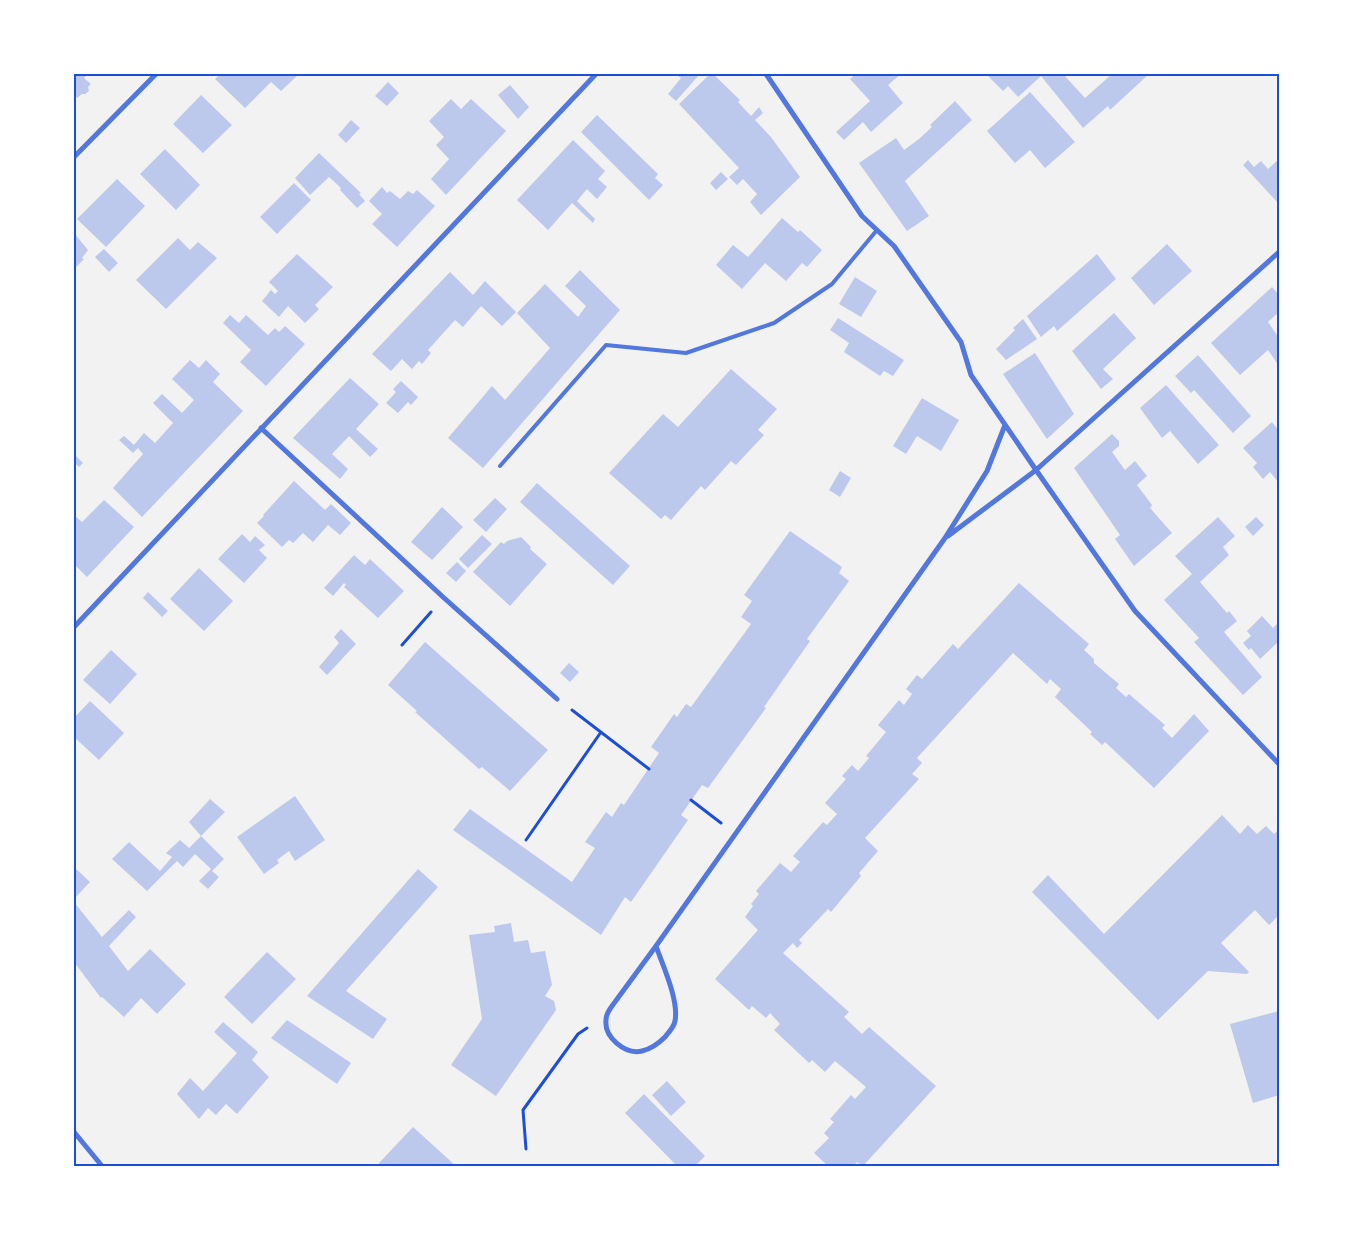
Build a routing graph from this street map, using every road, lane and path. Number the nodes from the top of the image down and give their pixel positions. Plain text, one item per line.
1 (156, 74) edge
2 (596, 74) edge
3 (766, 74) edge
4 (74, 157) edge
5 (877, 230) junction
6 (1279, 252) edge
7 (1005, 425) junction
8 (261, 428) junction
9 (500, 466) dead end
10 (1036, 470) junction
11 (945, 538) junction
12 (423, 621) dead end
13 (74, 627) edge
14 (402, 645) dead end
15 (558, 699) joint
16 (601, 732) junction
17 (1279, 764) edge
18 (649, 769) dead end
19 (691, 800) dead end
20 (735, 833) junction
21 (526, 840) dead end
22 (656, 946) junction
23 (606, 1015) junction
24 (74, 1132) edge
25 (526, 1149) dead end
26 (102, 1166) edge

1 - 4 street
2 - 8 street
3 - 5 street
5 - 7 street
5 - 9 lane
6 - 10 street
7 - 10 street
7 - 11 street
8 - 13 street
8 - 15 street
10 - 11 street
10 - 17 street
11 - 20 street
12 - 14 path
15 - 16 path
16 - 18 path
16 - 21 path
19 - 20 path
20 - 22 street
22 - 23 street
22 - 23 street
23 - 25 path
24 - 26 street

